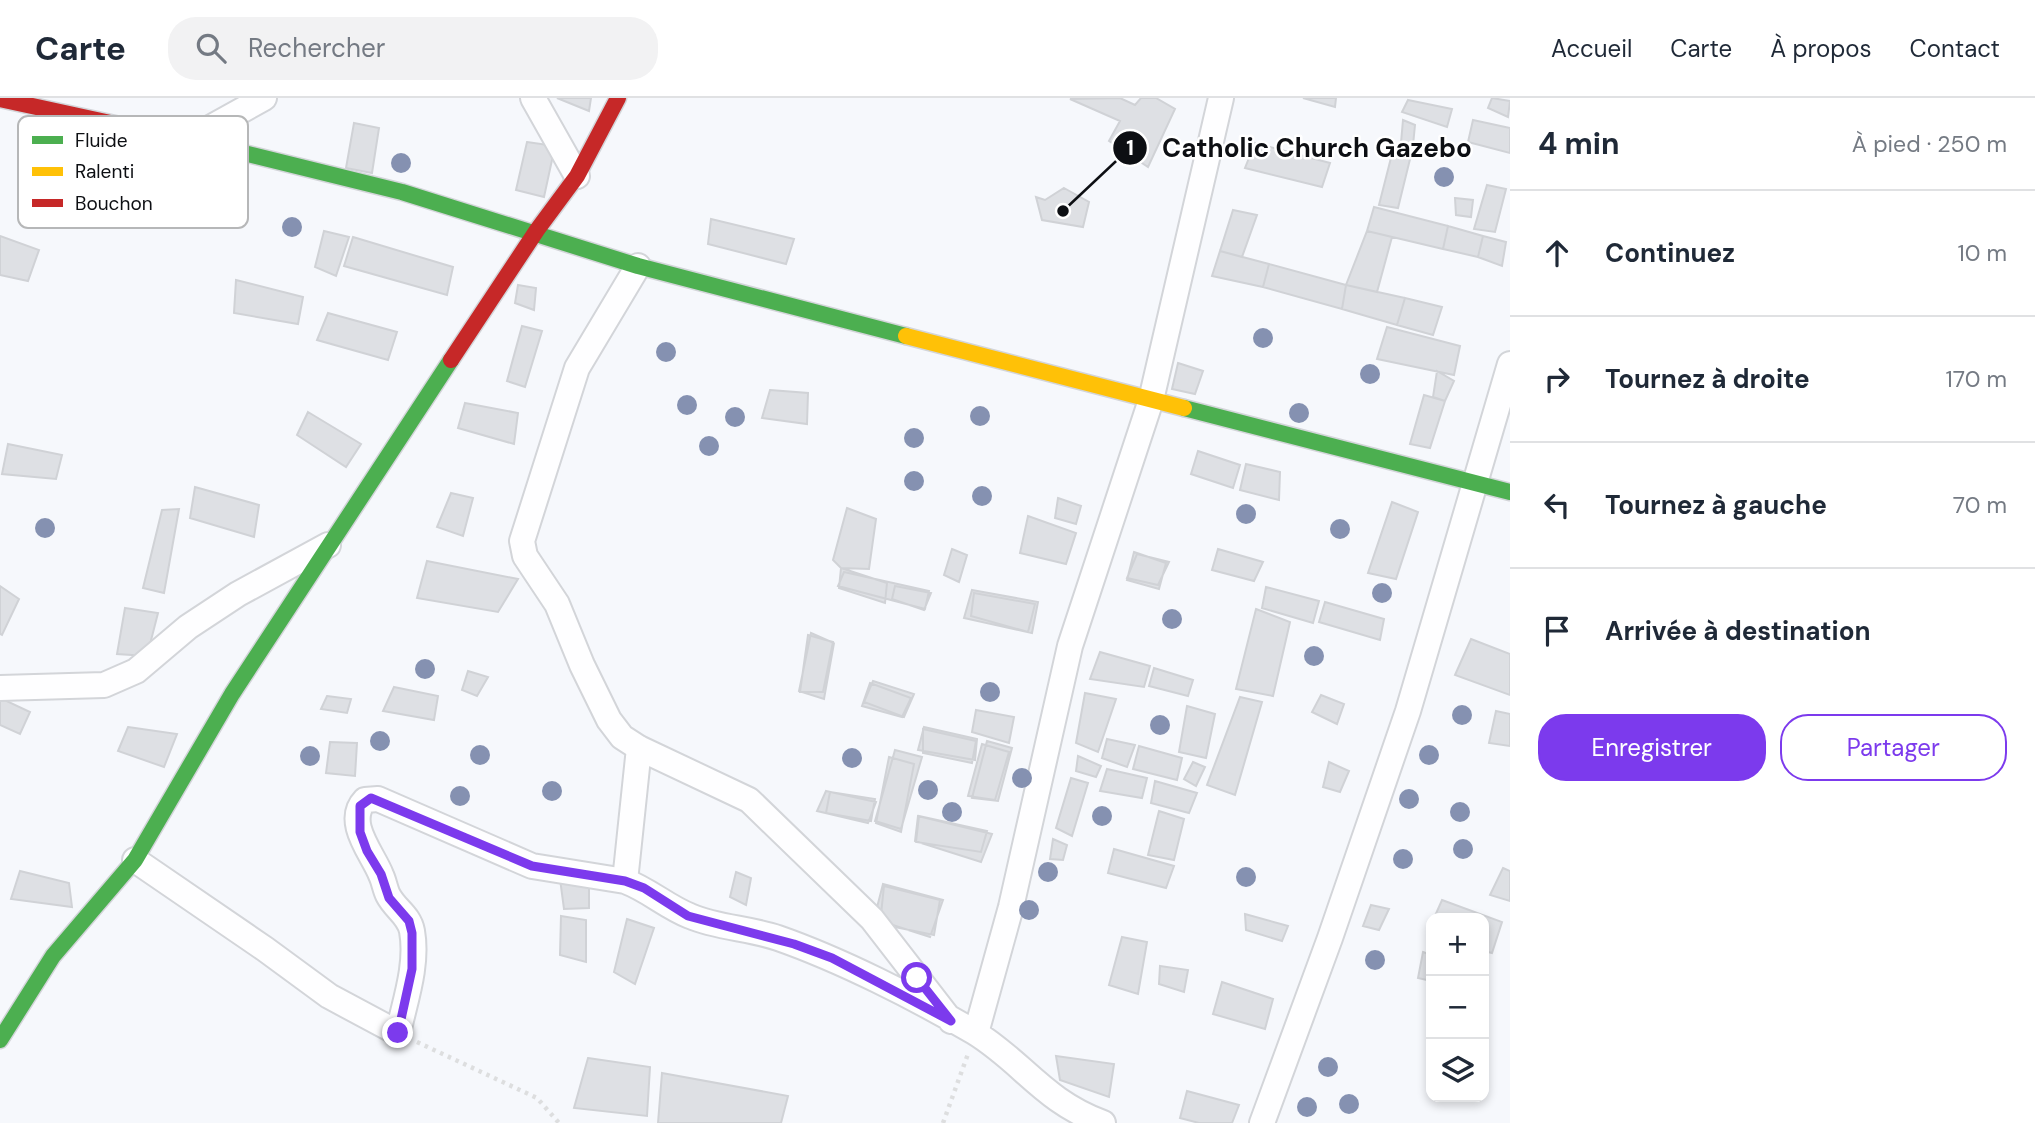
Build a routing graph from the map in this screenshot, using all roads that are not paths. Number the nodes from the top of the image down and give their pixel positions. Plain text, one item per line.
1 (264, 98) edge
2 (533, 98) edge
3 (618, 98) edge
4 (1222, 98) edge
5 (0, 99) edge
6 (81, 116) edge
7 (232, 116) edge
8 (248, 154) edge
9 (578, 176) junction
10 (537, 230) junction
11 (638, 266) junction
12 (1510, 364) edge
13 (1151, 400) junction
14 (1476, 484) junction
15 (1510, 492) edge
16 (329, 545) junction
17 (0, 688) edge
18 (639, 748) junction
19 (135, 860) junction
20 (625, 881) junction
21 (951, 1021) junction
22 (976, 1034) junction
23 (0, 1040) edge
24 (1103, 1123) edge
25 (1262, 1123) edge

1 - 7 street
2 - 9 street
3 - 9 street
4 - 13 street
5 - 6 street
8 - 10 street
9 - 10 street
10 - 11 street
10 - 16 street
11 - 13 street
11 - 18 street
12 - 14 street
13 - 14 street
13 - 22 street
14 - 15 street
14 - 25 street
16 - 17 street
16 - 19 street
18 - 20 street
18 - 21 street
19 - 20 street
19 - 23 street
20 - 21 street
21 - 22 street
22 - 24 street

